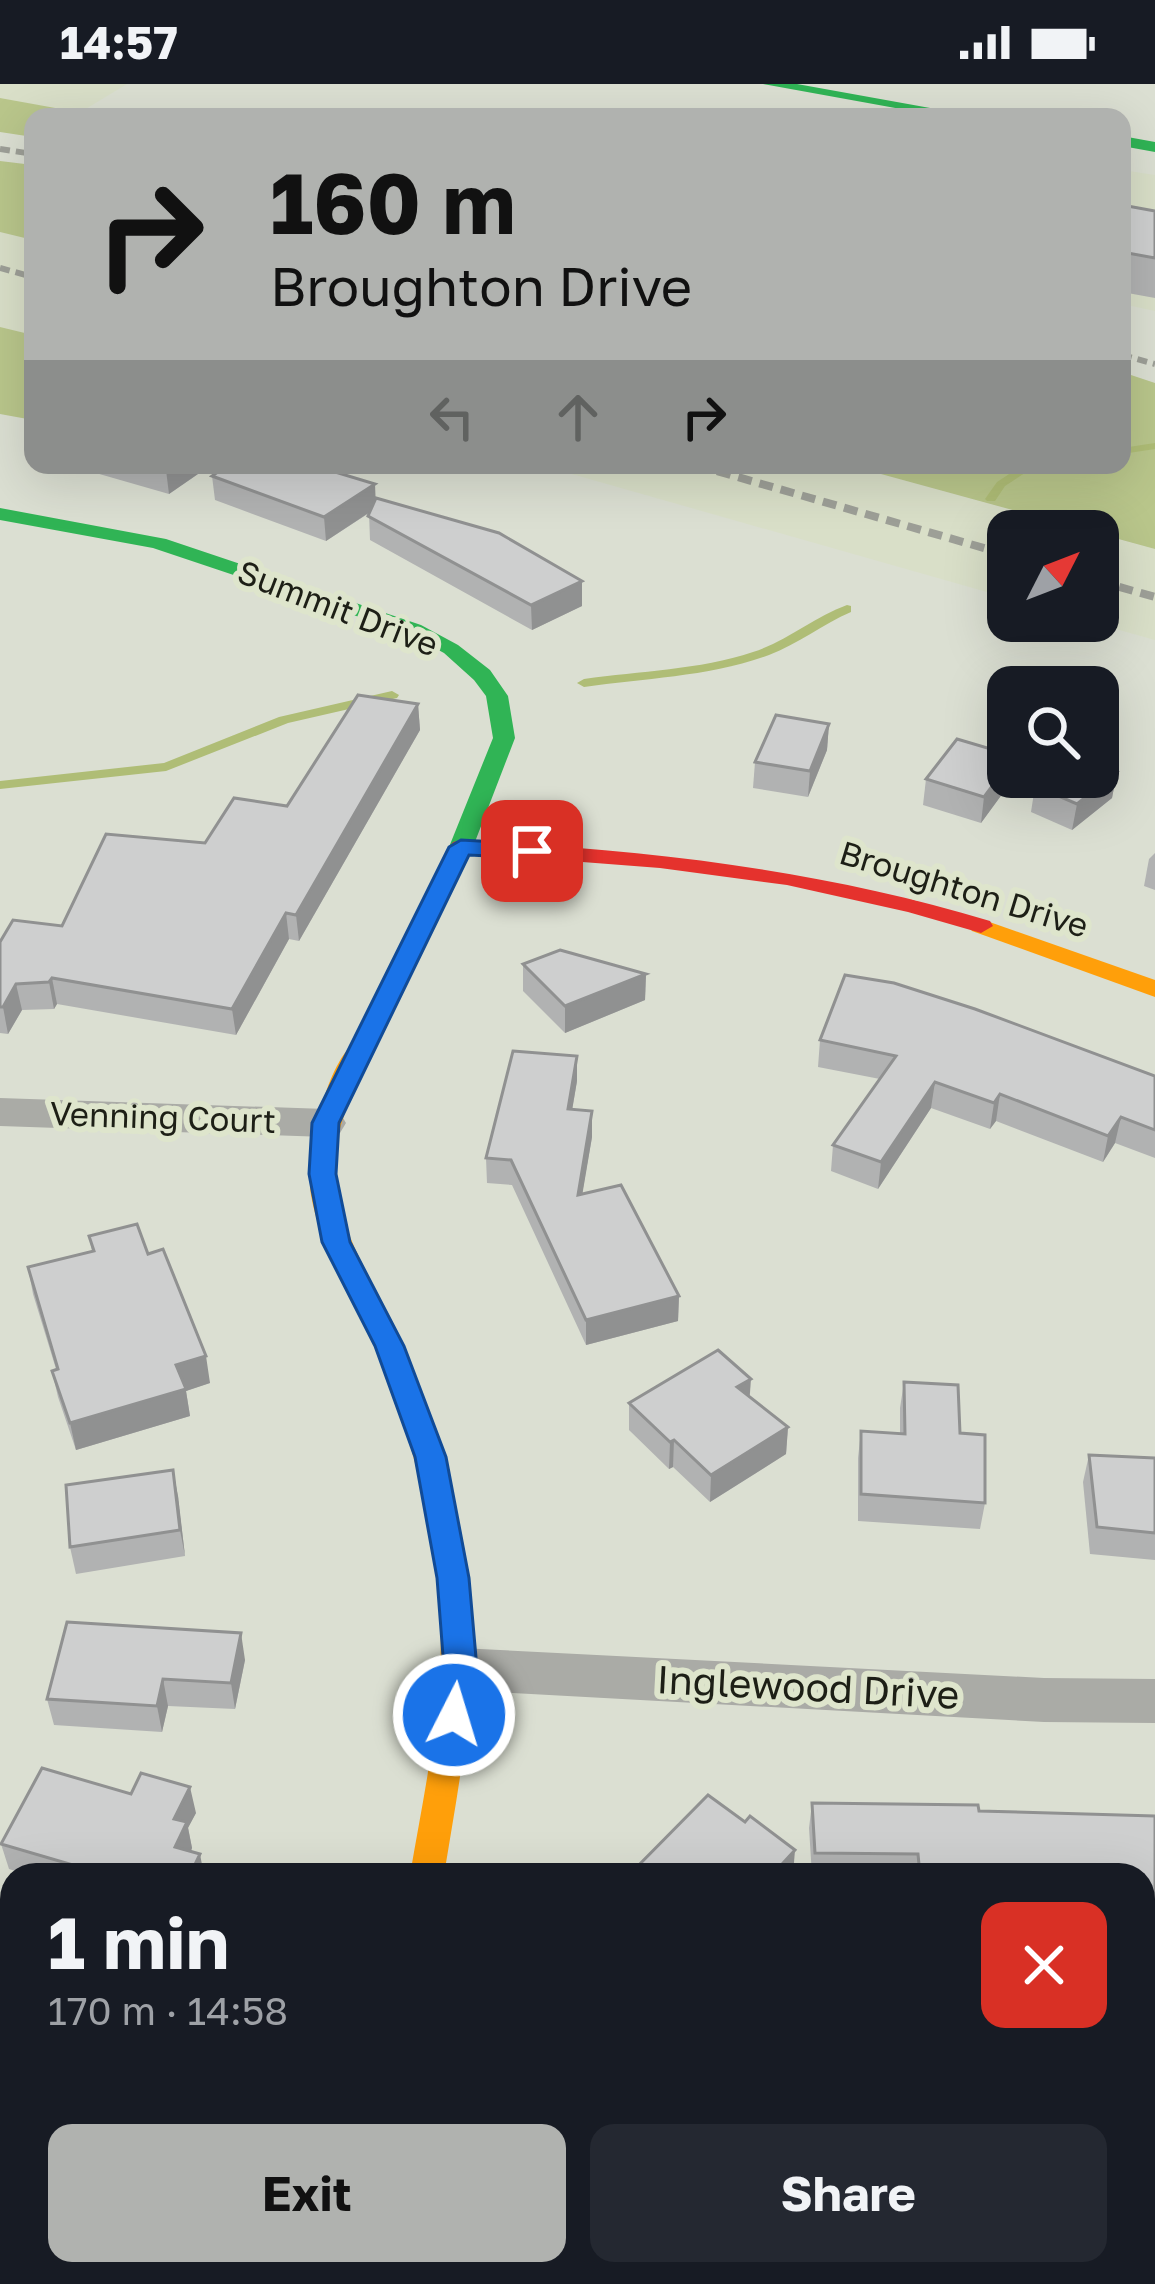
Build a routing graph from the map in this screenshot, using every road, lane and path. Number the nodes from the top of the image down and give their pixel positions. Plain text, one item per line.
1 (770, 84) edge
2 (918, 108) edge
3 (0, 514) edge
4 (461, 847) junction
5 (1155, 989) edge
6 (0, 1112) edge
7 (326, 1123) junction
8 (460, 1669) junction
9 (1155, 1701) edge
10 (429, 1863) edge

1 - 2 street
3 - 4 street, Summit Drive
4 - 5 street, Broughton Drive
4 - 7 street, Summit Drive
6 - 7 street, Venning Court
7 - 8 street, Summit Drive
8 - 9 street, Inglewood Drive
8 - 10 street, Summit Drive

